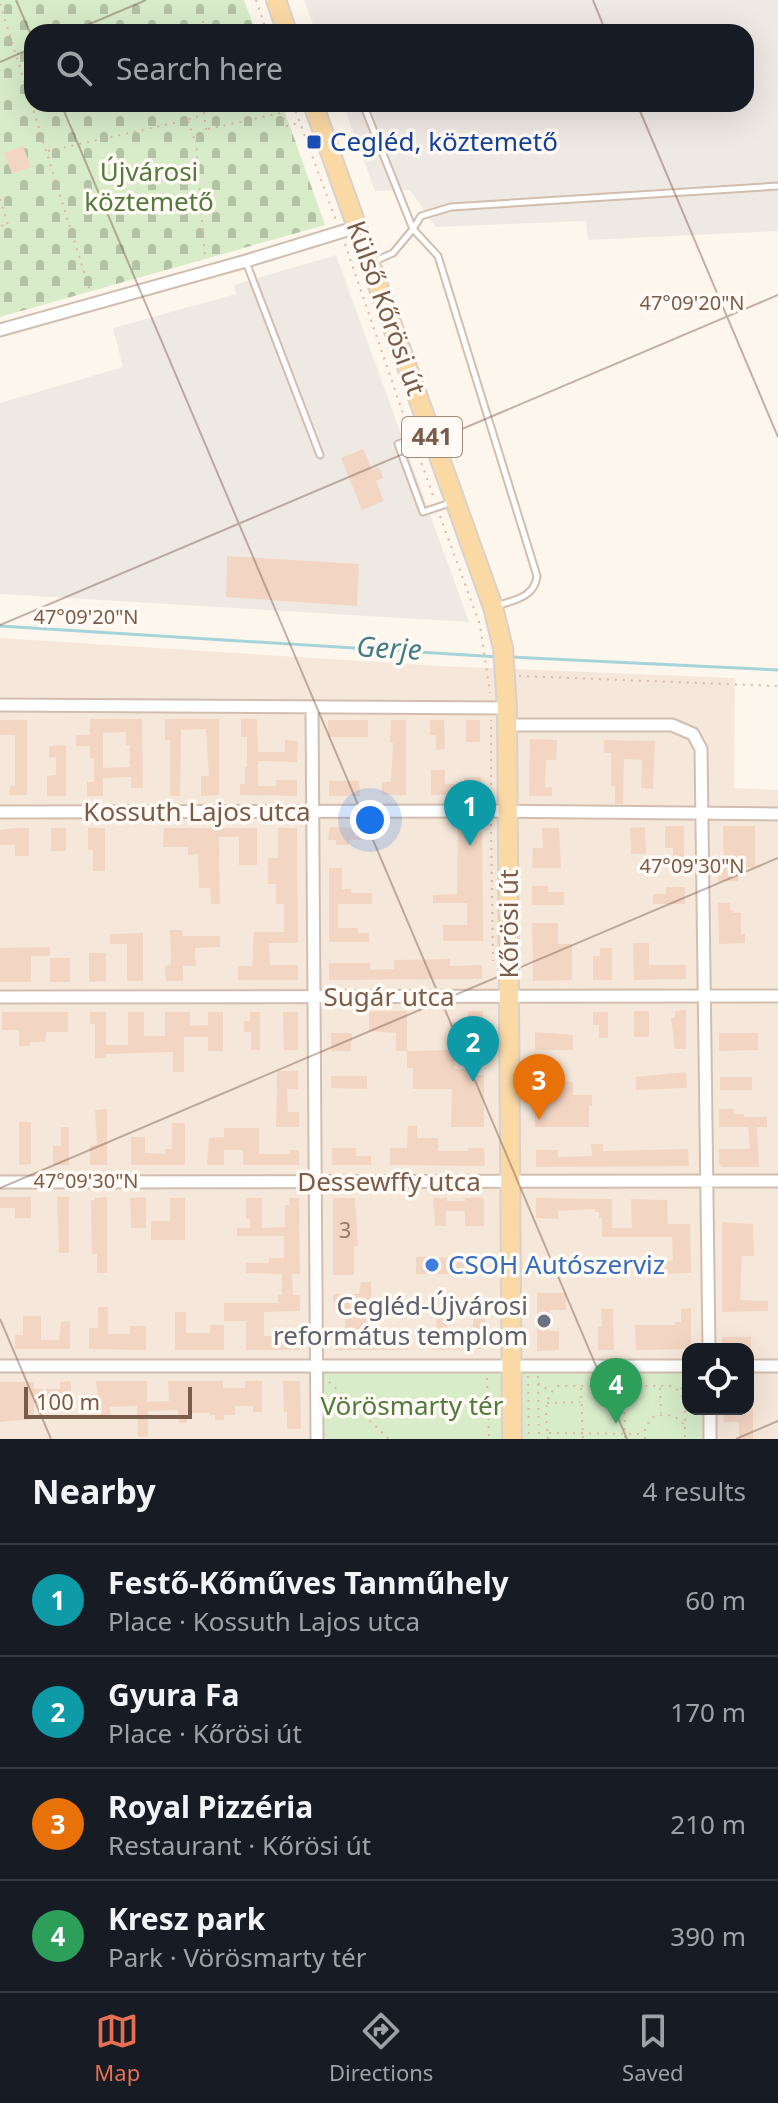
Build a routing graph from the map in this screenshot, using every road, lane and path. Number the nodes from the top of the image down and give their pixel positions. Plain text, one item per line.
1 (256, 0) edge
2 (276, 0) edge
3 (0, 4) edge
4 (264, 24) edge
5 (284, 24) edge
6 (24, 52) edge
7 (16, 54) junction
8 (24, 79) edge
9 (35, 112) edge
10 (296, 112) edge
11 (315, 112) edge
12 (366, 112) edge
13 (204, 114) joint
14 (187, 120) junction
15 (299, 122) junction
16 (206, 129) junction
17 (196, 142) junction
18 (47, 151) junction
19 (778, 186) edge
20 (0, 199) edge
21 (0, 226) edge
22 (413, 229) junction
23 (349, 230) junction
24 (246, 261) junction
25 (370, 263) junction
26 (205, 273) junction
27 (94, 303) junction
28 (0, 330) edge
29 (431, 433) junction
30 (412, 439) junction
31 (320, 455) dead end
32 (446, 504) junction
33 (493, 607) junction
34 (501, 665) junction
35 (778, 686) edge
36 (0, 705) edge
37 (312, 709) junction
38 (502, 714) junction
39 (499, 811) junction
40 (0, 812) edge
41 (313, 812) junction
42 (702, 814) junction
43 (778, 814) edge
44 (493, 965) dead end
45 (509, 996) junction
46 (705, 996) junction
47 (778, 996) edge
48 (0, 997) edge
49 (314, 998) junction
50 (510, 1181) junction
51 (707, 1181) junction
52 (778, 1181) edge
53 (0, 1182) edge
54 (316, 1183) junction
55 (709, 1343) edge
56 (487, 1365) junction
57 (511, 1365) junction
58 (0, 1366) edge
59 (317, 1366) junction
60 (538, 1366) junction
61 (682, 1366) edge
62 (754, 1366) edge
63 (778, 1366) edge
64 (318, 1381) junction
65 (538, 1383) junction
66 (581, 1386) junction
67 (624, 1386) junction
68 (660, 1386) junction
69 (682, 1388) edge
70 (680, 1390) junction
71 (551, 1391) junction
72 (581, 1402) junction
73 (547, 1403) junction
74 (661, 1414) junction
75 (710, 1415) edge
76 (684, 1425) junction
77 (548, 1433) junction
78 (582, 1433) junction
79 (625, 1434) junction
80 (644, 1434) junction
81 (317, 1439) edge
82 (389, 1439) edge
83 (489, 1439) edge
84 (512, 1439) edge
85 (539, 1439) edge
86 (548, 1439) edge
87 (583, 1439) edge
88 (625, 1439) edge
89 (645, 1439) edge
90 (685, 1439) edge
91 (710, 1439) edge

1 - 4 path
2 - 5 main road
3 - 7 path
6 - 7 path
7 - 8 path
9 - 18 path
10 - 15 path
11 - 23 main road, Külső Kőrösi út / 441
12 - 22 lane
13 - 14 path
13 - 16 path
14 - 17 path
14 - 18 path
15 - 16 path
15 - 23 path
16 - 17 path
17 - 26 path
18 - 27 path
19 - 22 lane
20 - 21 path
22 - 25 lane
22 - 33 lane
23 - 24 street
23 - 25 main road, Külső Kőrösi út / 441
23 - 30 path
24 - 26 street
24 - 31 lane
25 - 29 main road, Külső Kőrösi út / 441
26 - 27 street
27 - 28 street
29 - 30 lane
29 - 32 main road, Külső Kőrösi út / 441
30 - 32 path
30 - 32 lane
32 - 33 main road, Külső Kőrösi út / 441
32 - 34 path
33 - 34 main road, Külső Kőrösi út / 441
34 - 35 path
34 - 38 main road, Kőrösi út / 441
34 - 38 path
36 - 37 street
37 - 38 street
37 - 41 street
38 - 39 main road, Kőrösi út / 441
38 - 39 path
38 - 42 street
39 - 41 street, Kossuth Lajos utca
39 - 42 street, Kossuth Lajos utca
39 - 44 path
39 - 45 main road, Kőrösi út / 441
40 - 41 street, Kossuth Lajos utca
41 - 49 street
42 - 43 street, Kossuth Lajos utca
42 - 46 street
45 - 46 street, Sugár utca
45 - 49 street, Sugár utca
45 - 50 main road, Kőrösi út / 441
46 - 47 street, Sugár utca
46 - 51 street
48 - 49 street, Sugár utca
49 - 54 street
50 - 51 street, Dessewffy utca
50 - 54 street, Dessewffy utca
50 - 57 main road, Kőrösi út / 441
51 - 52 street, Dessewffy utca
51 - 55 street
53 - 54 street, Dessewffy utca
54 - 59 street
56 - 57 street
56 - 59 street
56 - 83 path
57 - 60 street
57 - 84 main road, Kőrösi út / 441
58 - 59 street
59 - 64 street
60 - 61 street
60 - 65 path
62 - 63 street
64 - 81 street
64 - 82 path
65 - 71 path
65 - 85 path
66 - 67 path
66 - 71 path
66 - 72 path
67 - 68 path
67 - 79 path
68 - 70 path
68 - 74 path
69 - 70 path
70 - 76 path
71 - 73 path
72 - 73 path
72 - 78 path
73 - 77 path
74 - 76 path
74 - 80 path
75 - 91 street
76 - 90 path
77 - 78 path
77 - 86 path
78 - 79 path
78 - 87 path
79 - 80 path
79 - 88 path
80 - 89 path

